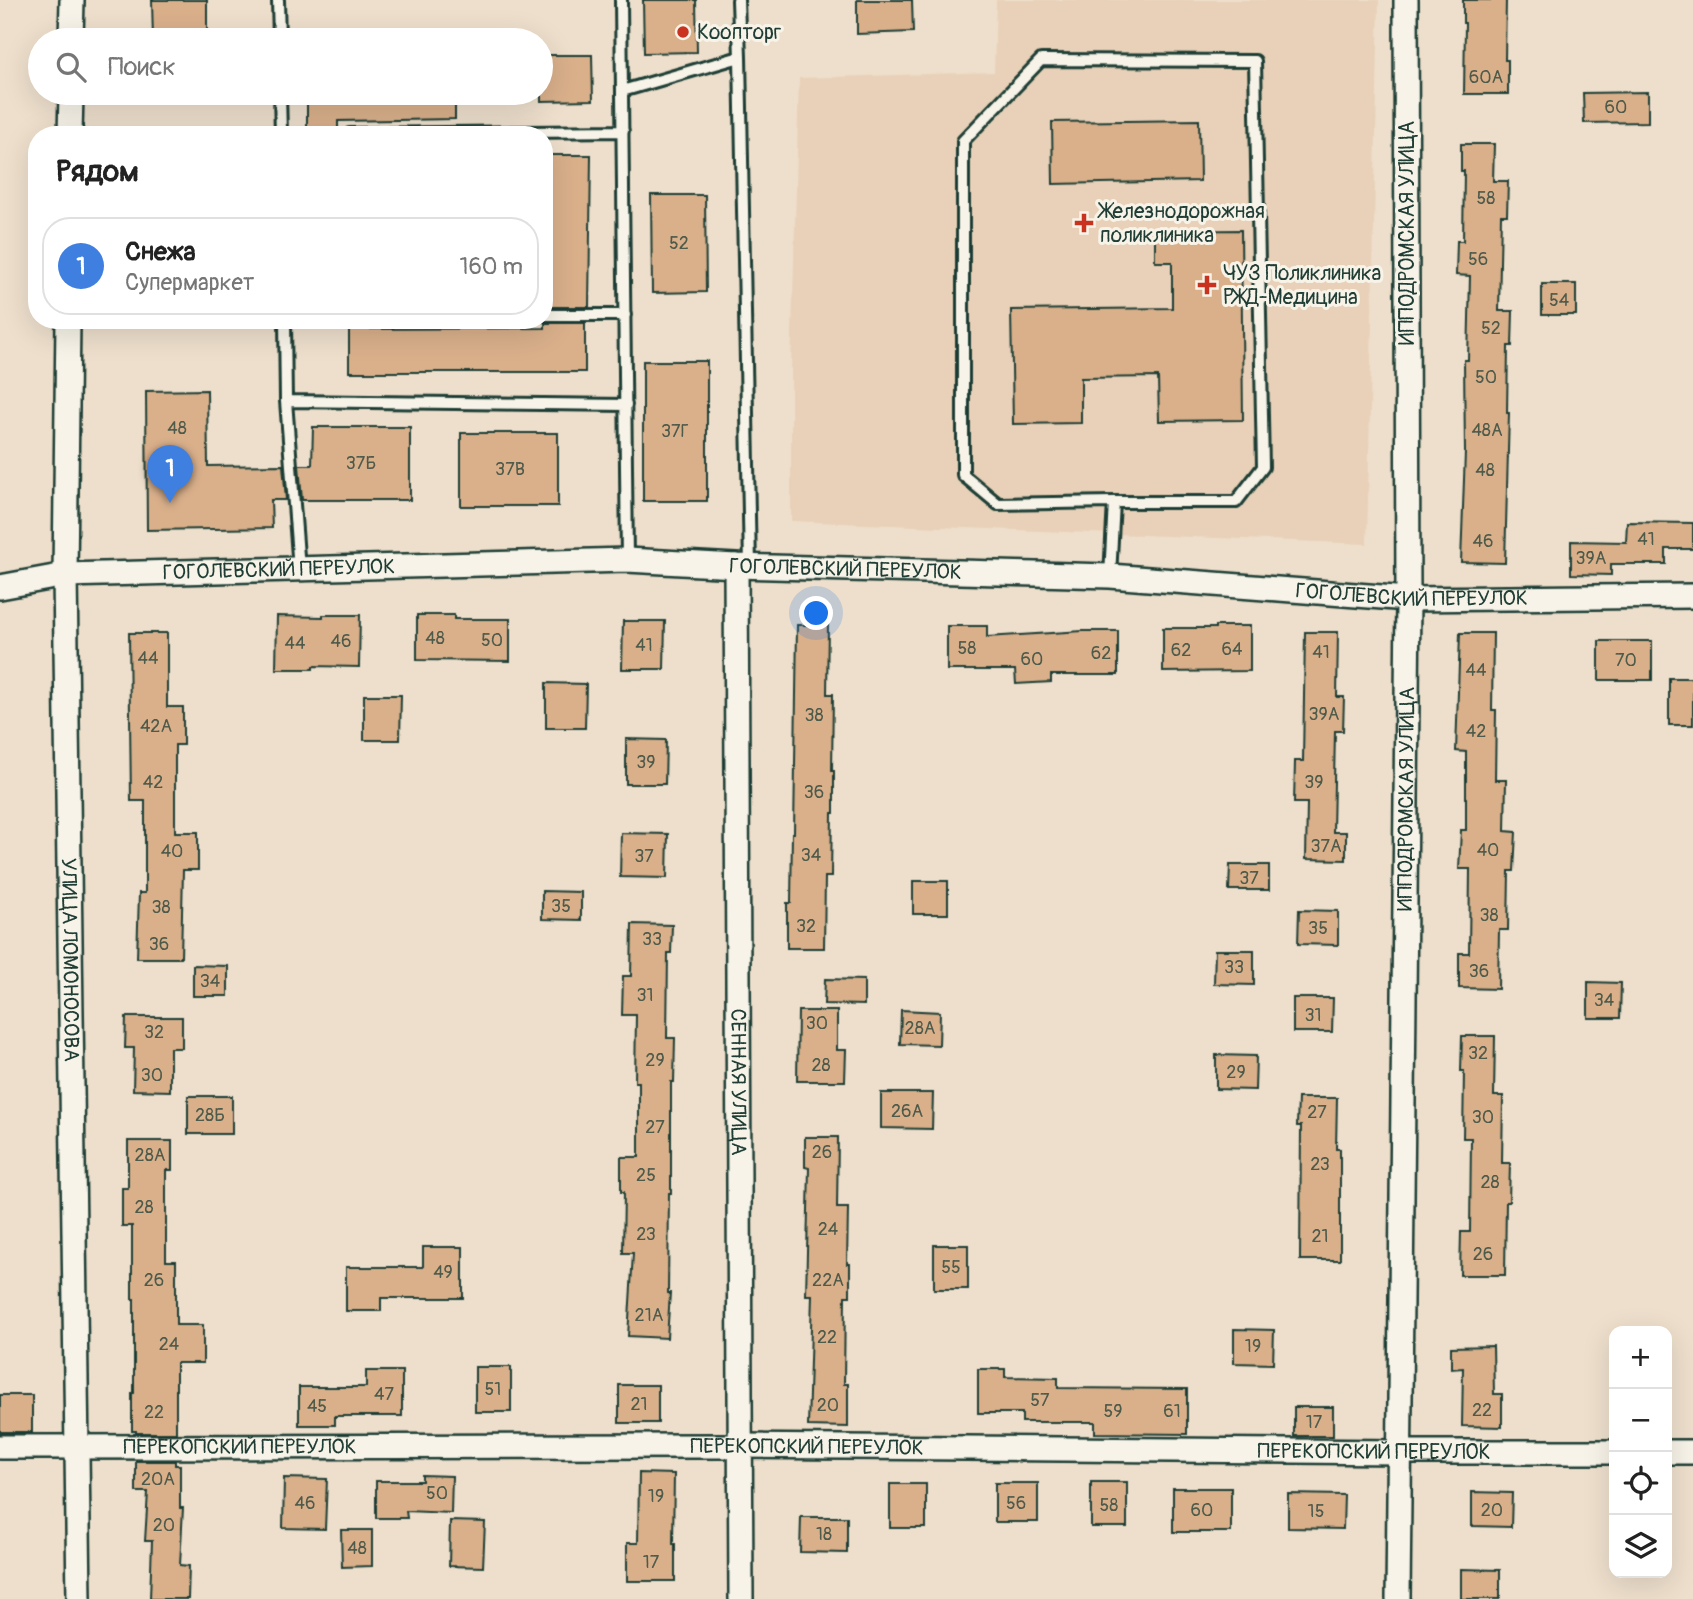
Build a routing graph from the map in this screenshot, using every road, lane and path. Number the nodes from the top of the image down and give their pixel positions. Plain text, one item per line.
1 (72, 0) edge
2 (278, 0) edge
3 (621, 0) edge
4 (738, 0) edge
5 (1406, 0) edge
6 (71, 28) edge
7 (279, 28) edge
8 (740, 57) junction
9 (622, 91) junction
10 (71, 105) edge
11 (280, 105) edge
12 (70, 126) edge
13 (281, 126) edge
14 (622, 131) junction
15 (553, 132) edge
16 (553, 315) edge
17 (625, 315) junction
18 (68, 329) edge
19 (285, 329) edge
20 (286, 401) junction
21 (626, 405) junction
22 (1114, 502) junction
23 (627, 560) junction
24 (743, 566) junction
25 (299, 569) junction
26 (65, 575) junction
27 (1110, 576) junction
28 (0, 587) edge
29 (1693, 596) edge
30 (1408, 599) junction
31 (77, 1446) junction
32 (740, 1446) junction
33 (0, 1447) edge
34 (1400, 1452) junction
35 (1609, 1452) edge
36 (1672, 1452) edge
37 (1693, 1452) edge
38 (79, 1599) edge
39 (741, 1599) edge
40 (1398, 1599) edge

1 - 6 street
2 - 7 lane
3 - 9 lane
4 - 8 lane
5 - 30 street, ИППОДРОМСКАЯ УЛИЦА
8 - 9 lane
8 - 24 lane
9 - 14 lane
10 - 12 street
11 - 13 lane
14 - 15 lane
14 - 17 lane
16 - 17 lane
17 - 21 lane
18 - 26 street, УЛИЦА ЛОМОНОСОВА
19 - 20 lane
20 - 21 lane
20 - 25 lane
21 - 23 lane
22 - 22 lane
22 - 27 lane
23 - 24 street, ГОГОЛЕВСКИЙ ПЕРЕУЛОК
23 - 25 street, ГОГОЛЕВСКИЙ ПЕРЕУЛОК
24 - 27 street, ГОГОЛЕВСКИЙ ПЕРЕУЛОК
24 - 32 street, СЕННАЯ УЛИЦА
25 - 26 street, ГОГОЛЕВСКИЙ ПЕРЕУЛОК
26 - 28 street, ГОГОЛЕВСКИЙ ПЕРЕУЛОК
26 - 31 street, УЛИЦА ЛОМОНОСОВА
27 - 30 street, ГОГОЛЕВСКИЙ ПЕРЕУЛОК
29 - 30 street, ГОГОЛЕВСКИЙ ПЕРЕУЛОК
30 - 34 street, ИППОДРОМСКАЯ УЛИЦА
31 - 32 street, ПЕРЕКОПСКИЙ ПЕРЕУЛОК
31 - 33 street, ПЕРЕКОПСКИЙ ПЕРЕУЛОК
31 - 38 street, УЛИЦА ЛОМОНОСОВА
32 - 34 street, ПЕРЕКОПСКИЙ ПЕРЕУЛОК
32 - 39 street, СЕННАЯ УЛИЦА
34 - 35 street, ПЕРЕКОПСКИЙ ПЕРЕУЛОК
34 - 40 street, ИППОДРОМСКАЯ УЛИЦА
36 - 37 street

